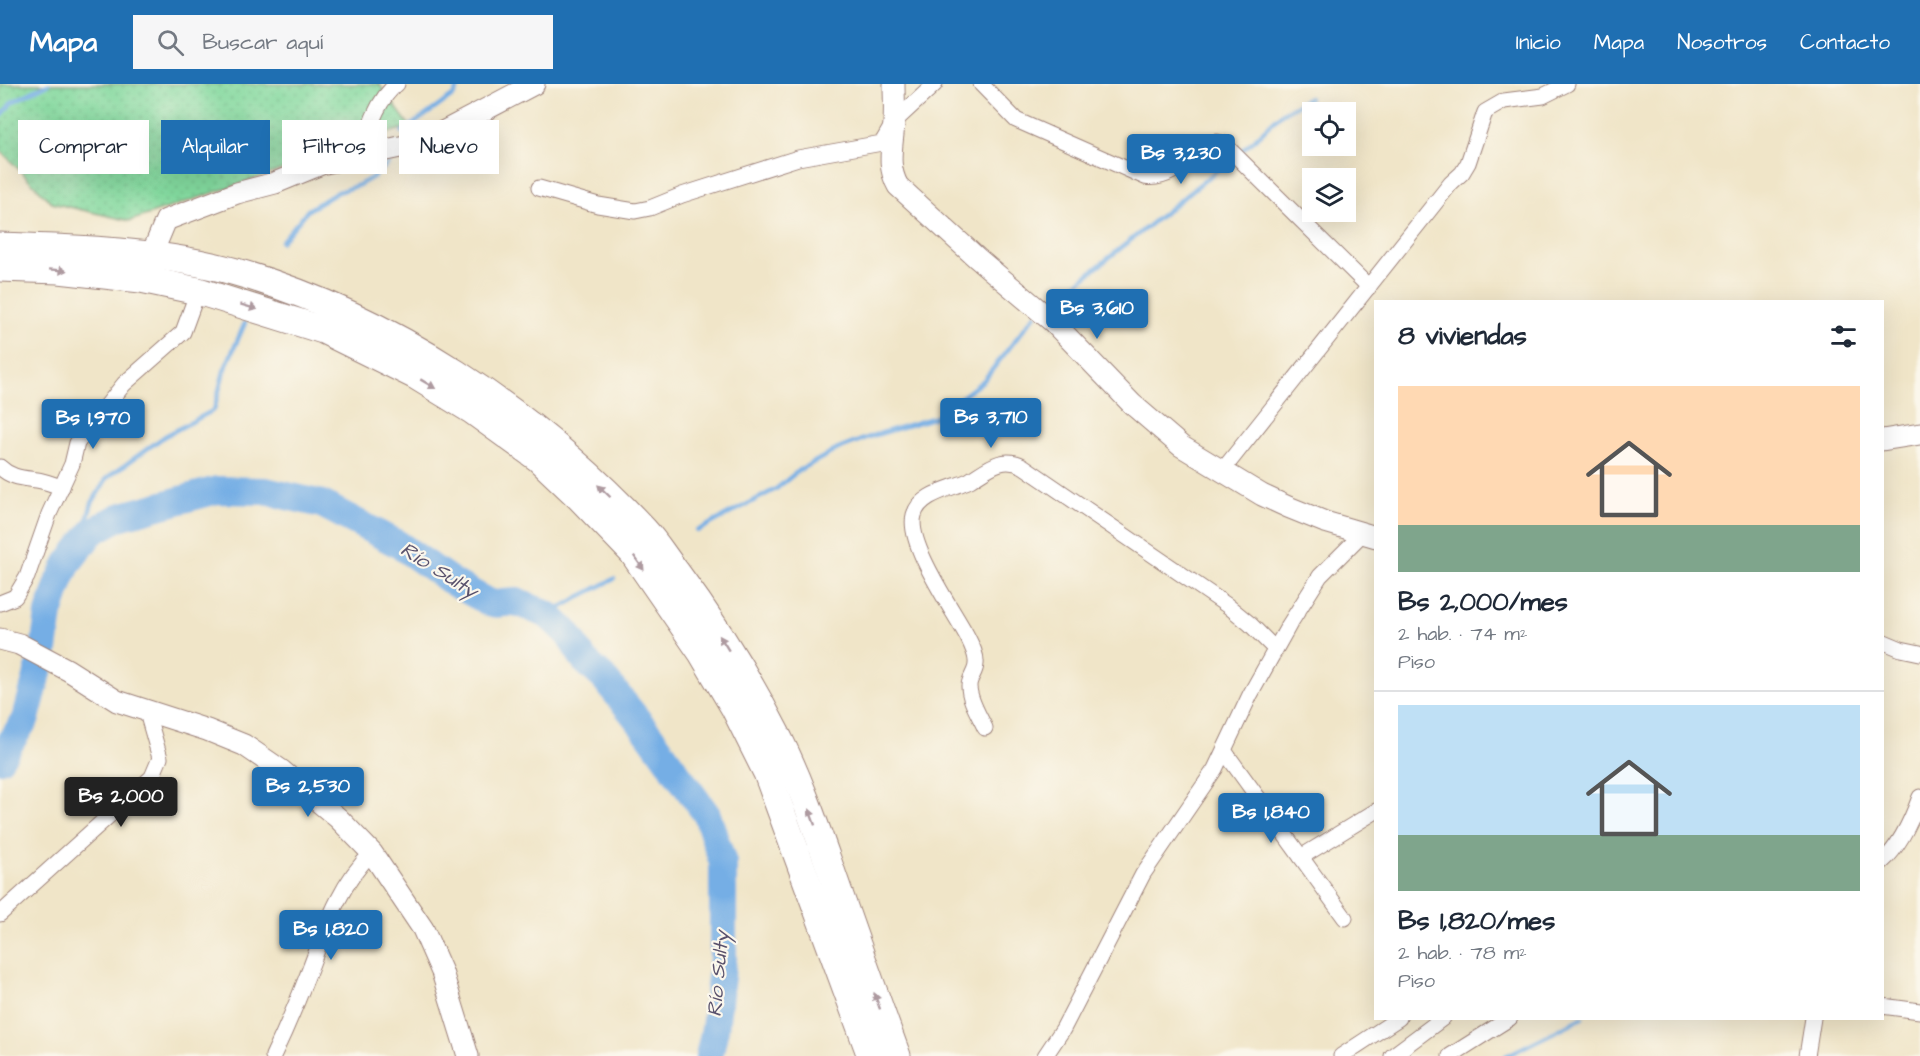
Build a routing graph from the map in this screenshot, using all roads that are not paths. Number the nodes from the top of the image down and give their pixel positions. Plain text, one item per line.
1 (534, 84) edge
2 (894, 84) edge
3 (935, 84) edge
4 (981, 84) edge
5 (1567, 84) edge
6 (393, 85) edge
7 (374, 120) edge
8 (894, 122) junction
9 (387, 150) edge
10 (297, 174) edge
11 (539, 188) dead end
12 (0, 246) edge
13 (151, 256) junction
14 (0, 268) edge
15 (1369, 288) junction
16 (198, 291) junction
17 (1920, 434) edge
18 (1884, 440) edge
19 (0, 467) edge
20 (1222, 471) junction
21 (62, 487) junction
22 (1369, 535) edge
23 (0, 603) edge
24 (9, 642) edge
25 (1884, 642) edge
26 (1275, 649) junction
27 (1920, 653) edge
28 (146, 709) junction
29 (985, 729) dead end
30 (1225, 752) junction
31 (1920, 797) edge
32 (1374, 812) edge
33 (372, 853) junction
34 (1301, 857) junction
35 (1884, 860) edge
36 (0, 914) edge
37 (1345, 918) dead end
38 (1884, 1006) edge
39 (1920, 1011) edge
40 (1396, 1020) edge
41 (1440, 1020) edge
42 (1507, 1020) edge
43 (1814, 1020) edge
44 (273, 1056) edge
45 (468, 1056) edge
46 (871, 1056) edge
47 (897, 1056) edge
48 (1045, 1056) edge
49 (1341, 1056) edge
50 (1392, 1056) edge
51 (1450, 1056) edge
52 (1807, 1056) edge

1 - 9 street
2 - 8 street
3 - 8 street
4 - 15 street
5 - 15 street
6 - 7 street
8 - 11 street
8 - 20 street
10 - 13 street
12 - 13 highway
47 -> 13 highway
14 -> 16 highway
15 - 20 street
16 - 21 street
16 -> 46 highway
17 - 18 street
19 - 21 street
20 - 22 street
21 - 23 street
22 - 26 street
24 - 28 street
25 - 27 street
26 - 29 street
26 - 30 street
28 - 33 street
28 - 36 street
30 - 34 street
30 - 48 street
31 - 35 street
32 - 34 street
33 - 44 street
33 - 45 street
34 - 37 street
38 - 39 street
40 - 49 street
41 - 50 street
42 - 51 street
43 - 52 street

